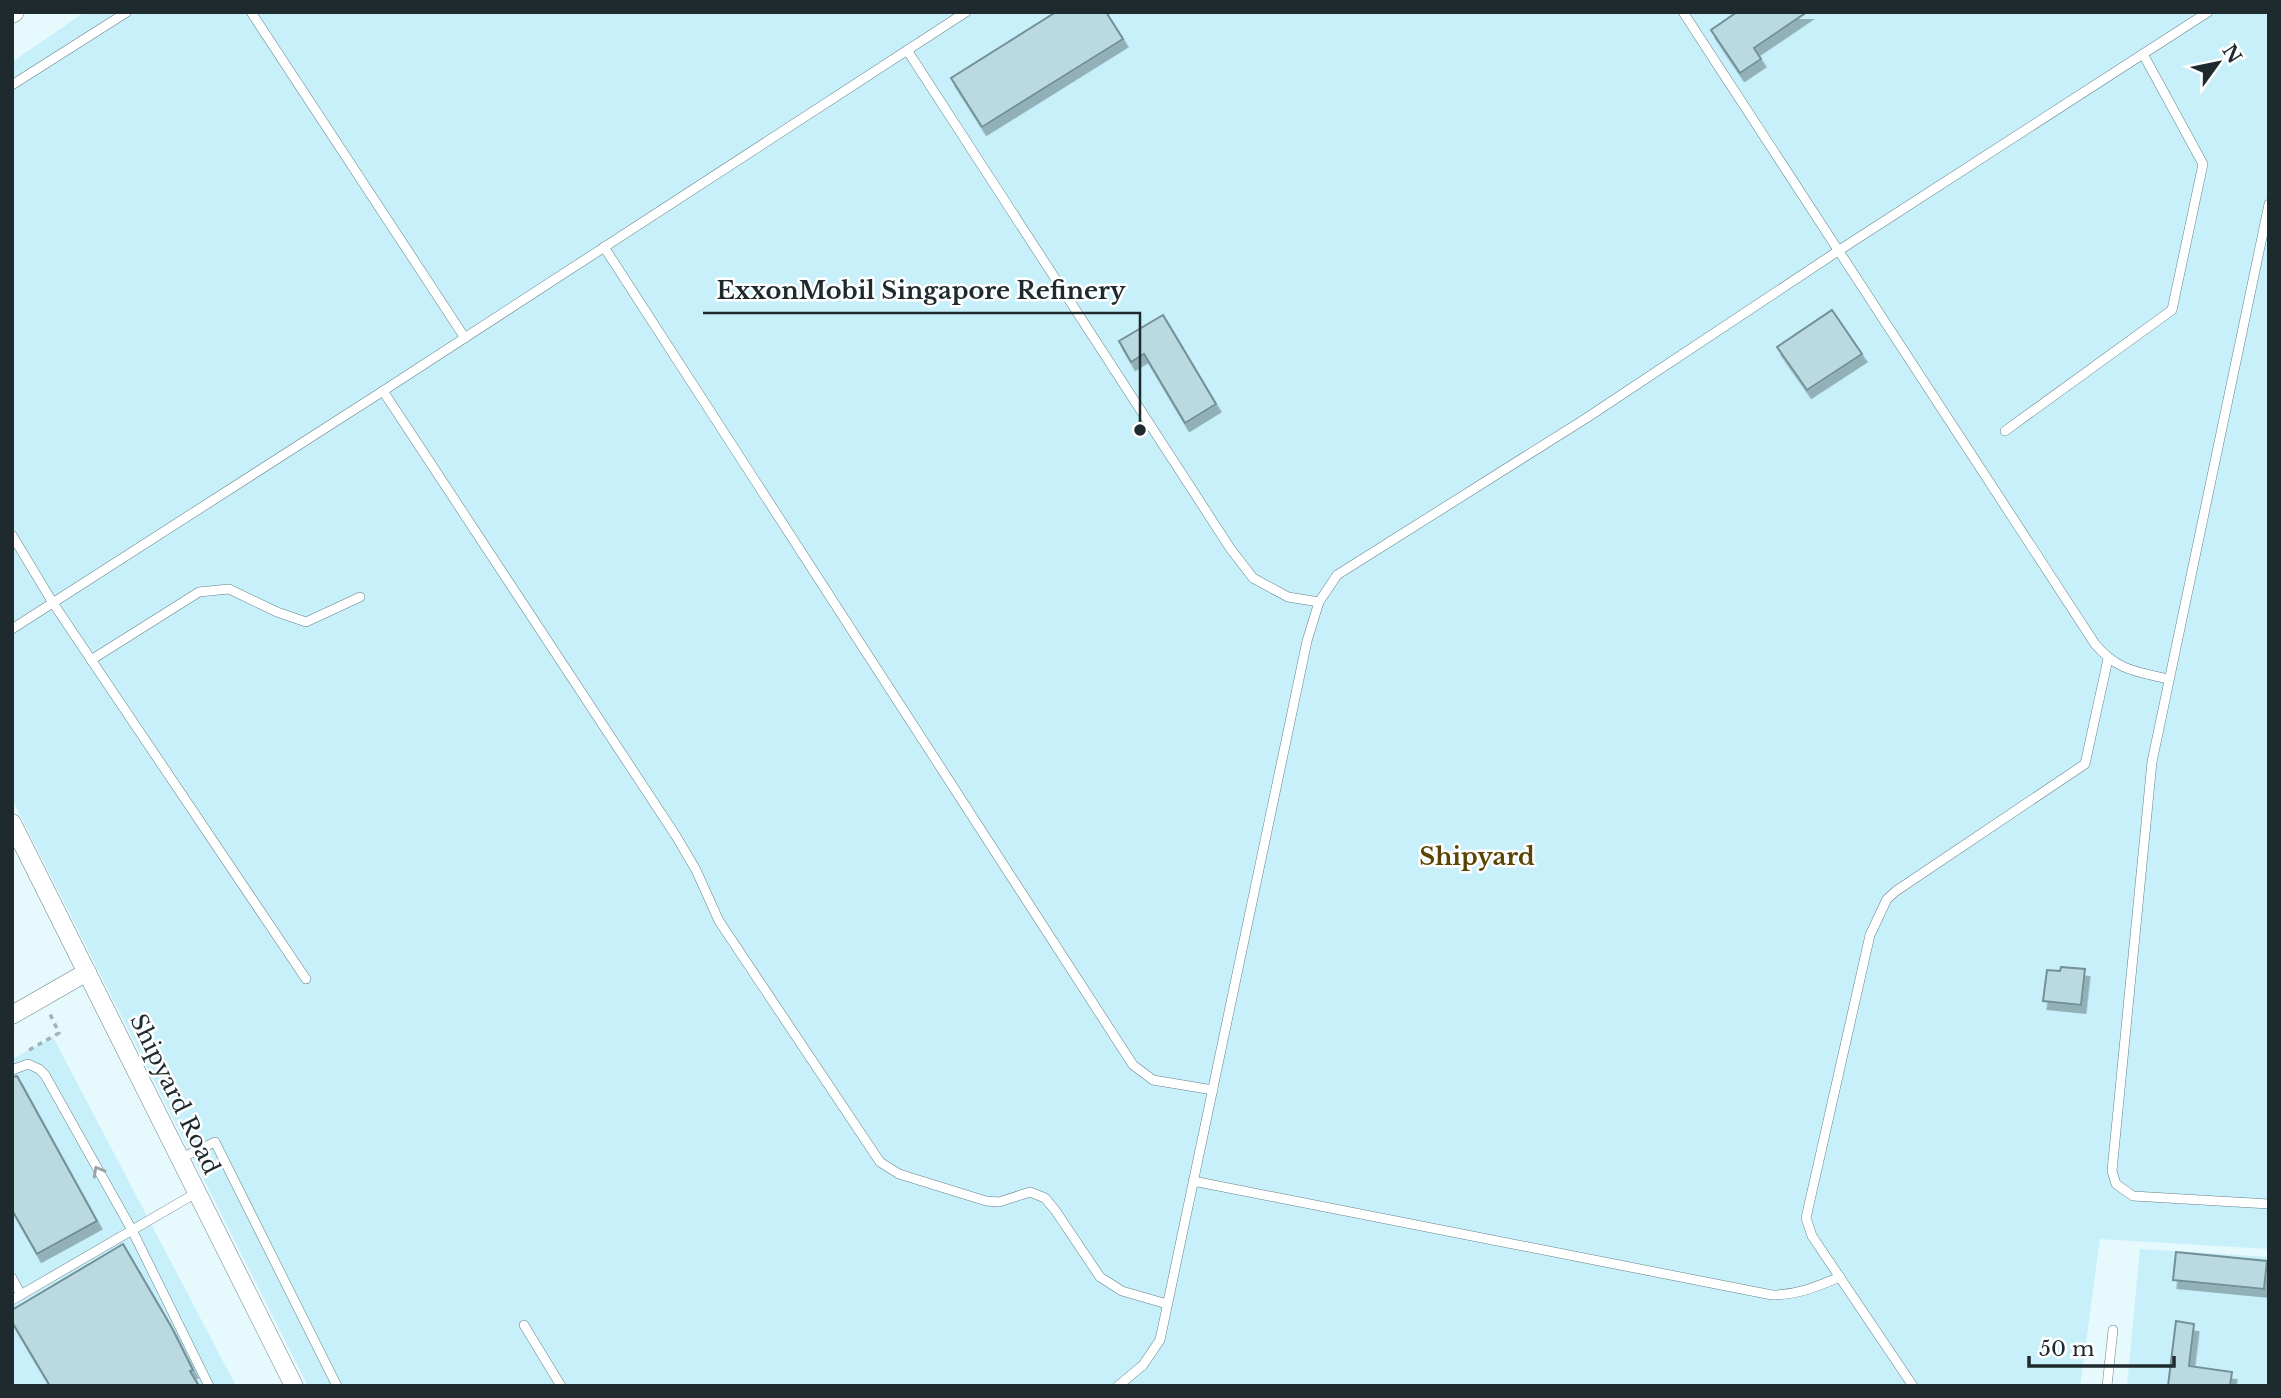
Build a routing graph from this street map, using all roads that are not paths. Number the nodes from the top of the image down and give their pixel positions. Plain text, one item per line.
1 (127, 12) edge
2 (251, 12) edge
3 (965, 12) edge
4 (1683, 12) edge
5 (2208, 12) edge
6 (907, 50) junction
7 (2143, 54) junction
8 (12, 85) edge
9 (2269, 204) edge
10 (604, 247) junction
11 (1838, 251) junction
12 (465, 338) junction
13 (383, 391) junction
14 (2005, 431) dead end
15 (12, 536) edge
16 (360, 597) dead end
17 (1320, 602) junction
18 (52, 604) junction
19 (12, 629) edge
20 (2108, 659) junction
21 (91, 660) junction
22 (2168, 679) junction
23 (12, 823) edge
24 (87, 972) junction
25 (306, 979) dead end
26 (12, 1015) edge
27 (12, 1070) edge
28 (1213, 1090) junction
29 (179, 1159) junction
30 (1193, 1181) junction
31 (196, 1193) junction
32 (2269, 1204) edge
33 (132, 1230) junction
34 (1840, 1277) junction
35 (12, 1278) edge
36 (17, 1297) edge
37 (1167, 1304) junction
38 (523, 1325) dead end
39 (2113, 1330) dead end
40 (209, 1386) edge
41 (294, 1386) edge
42 (337, 1386) edge
43 (561, 1386) edge
44 (1118, 1386) edge
45 (1913, 1386) edge
46 (2106, 1386) edge

1 - 8 lane
2 - 12 lane
3 - 6 lane
4 - 11 lane
5 - 7 lane
6 - 10 lane
6 - 17 lane
7 - 11 lane
7 - 14 lane
9 - 22 lane
10 - 12 lane
10 - 28 lane
11 - 17 lane
11 - 20 lane
12 - 13 lane
13 - 18 lane
13 - 37 lane
15 - 18 lane
16 - 21 lane
17 - 28 lane
18 - 19 lane
18 - 21 lane
20 - 22 lane
20 - 34 lane
21 - 25 lane
22 - 32 lane
23 - 24 street, Shipyard Road
24 - 26 street
24 - 29 street, Shipyard Road
33 -> 27 lane
28 - 30 lane
29 - 31 street, Shipyard Road
29 - 42 lane
30 - 34 lane
30 - 37 lane
31 - 33 lane
31 - 41 street, Shipyard Road
33 - 36 lane
33 - 40 lane
34 - 45 lane
35 - 36 lane
37 - 44 lane
38 - 43 lane
39 - 46 lane

